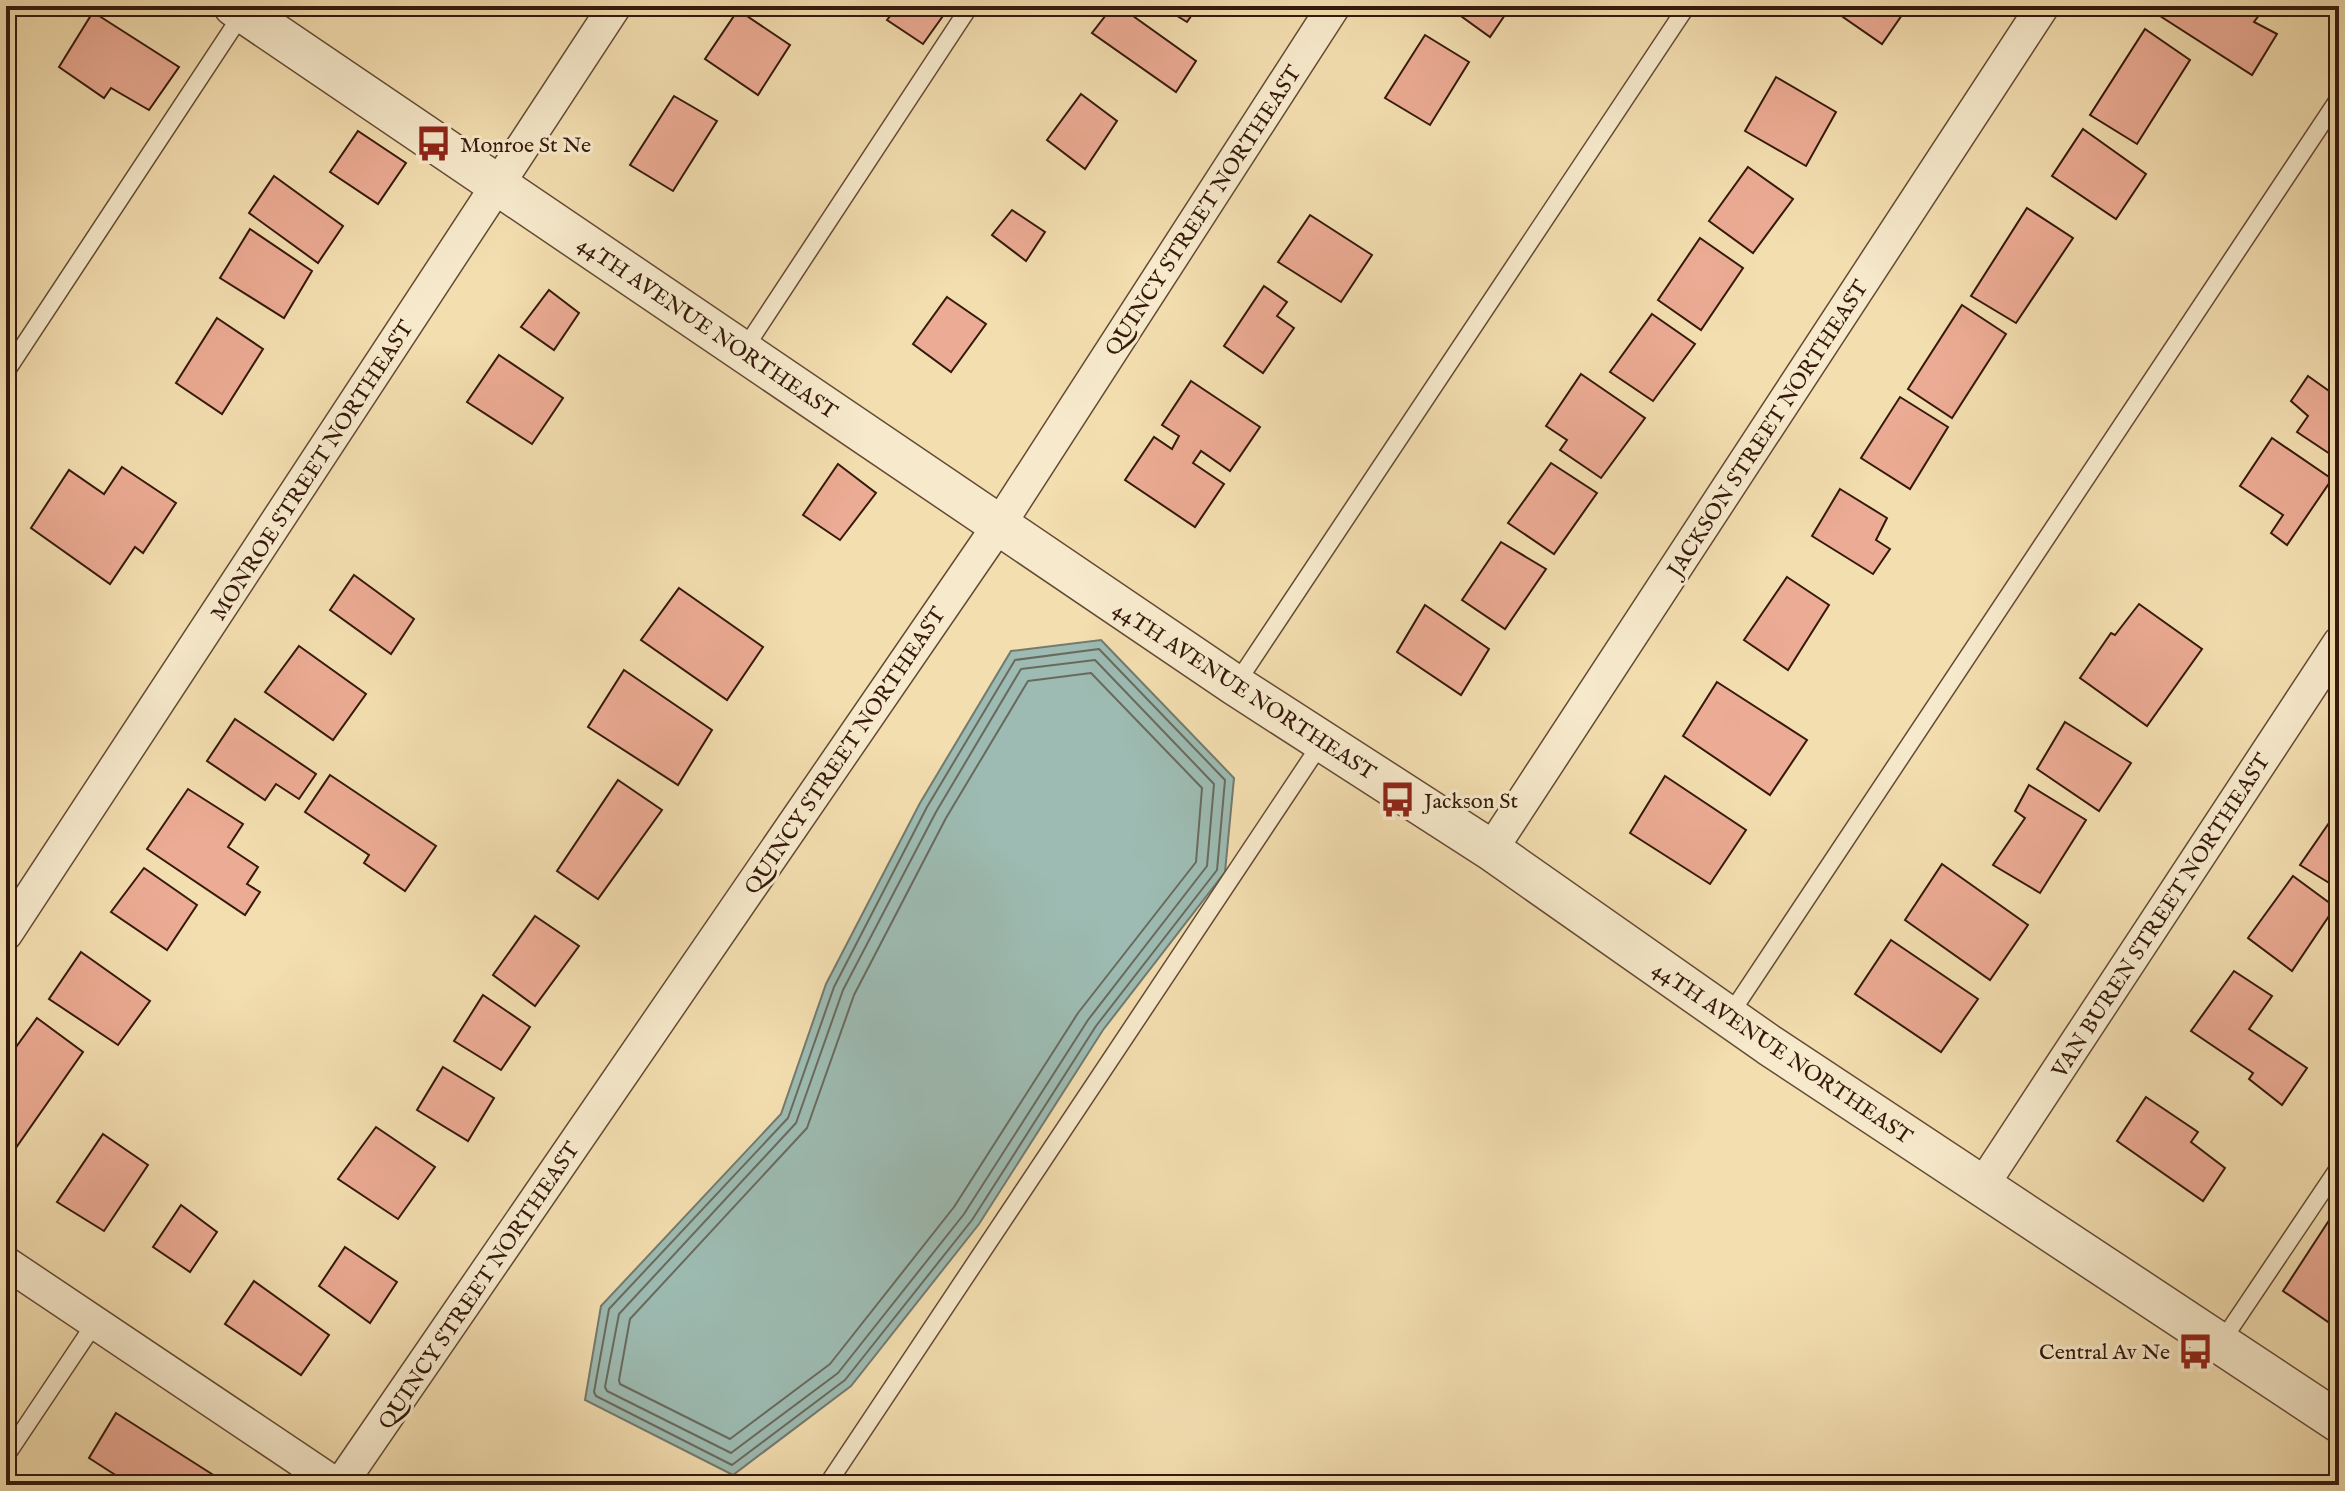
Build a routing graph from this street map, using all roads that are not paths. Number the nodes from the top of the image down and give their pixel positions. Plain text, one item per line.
1 (615, 6) edge
2 (970, 6) edge
3 (1334, 6) edge
4 (1687, 6) edge
5 (2043, 6) edge
6 (241, 8) edge
7 (2339, 98) edge
8 (499, 185) junction
9 (743, 351) junction
10 (6, 372) edge
11 (999, 525) junction
12 (2339, 643) edge
13 (1235, 685) junction
14 (1322, 742) junction
15 (1491, 850) junction
16 (6, 934) edge
17 (1728, 1017) junction
18 (2339, 1167) edge
19 (1982, 1186) junction
20 (6, 1263) edge
21 (95, 1323) junction
22 (2220, 1344) junction
23 (2339, 1422) edge
24 (6, 1456) edge
25 (339, 1485) edge
26 (827, 1485) edge

1 - 8 street, MONROE STREET NORTHEAST
2 - 9 lane
3 - 11 street, QUINCY STREET NORTHEAST
4 - 13 lane
5 - 15 street, JACKSON STREET NORTHEAST
6 - 8 street, 44TH AVENUE NORTHEAST
6 - 10 lane
7 - 17 lane
8 - 9 street, 44TH AVENUE NORTHEAST
8 - 16 street, MONROE STREET NORTHEAST
9 - 11 street, 44TH AVENUE NORTHEAST
11 - 13 street, 44TH AVENUE NORTHEAST
11 - 25 street, QUINCY STREET NORTHEAST
12 - 19 street, VAN BUREN STREET NORTHEAST
13 - 14 street, 44TH AVENUE NORTHEAST
14 - 15 street, 44TH AVENUE NORTHEAST
14 - 26 lane
15 - 17 street, 44TH AVENUE NORTHEAST
17 - 19 street, 44TH AVENUE NORTHEAST
18 - 22 lane
19 - 22 street, 44TH AVENUE NORTHEAST
20 - 21 street
21 - 24 lane
21 - 25 street
22 - 23 street, 44TH AVENUE NORTHEAST

